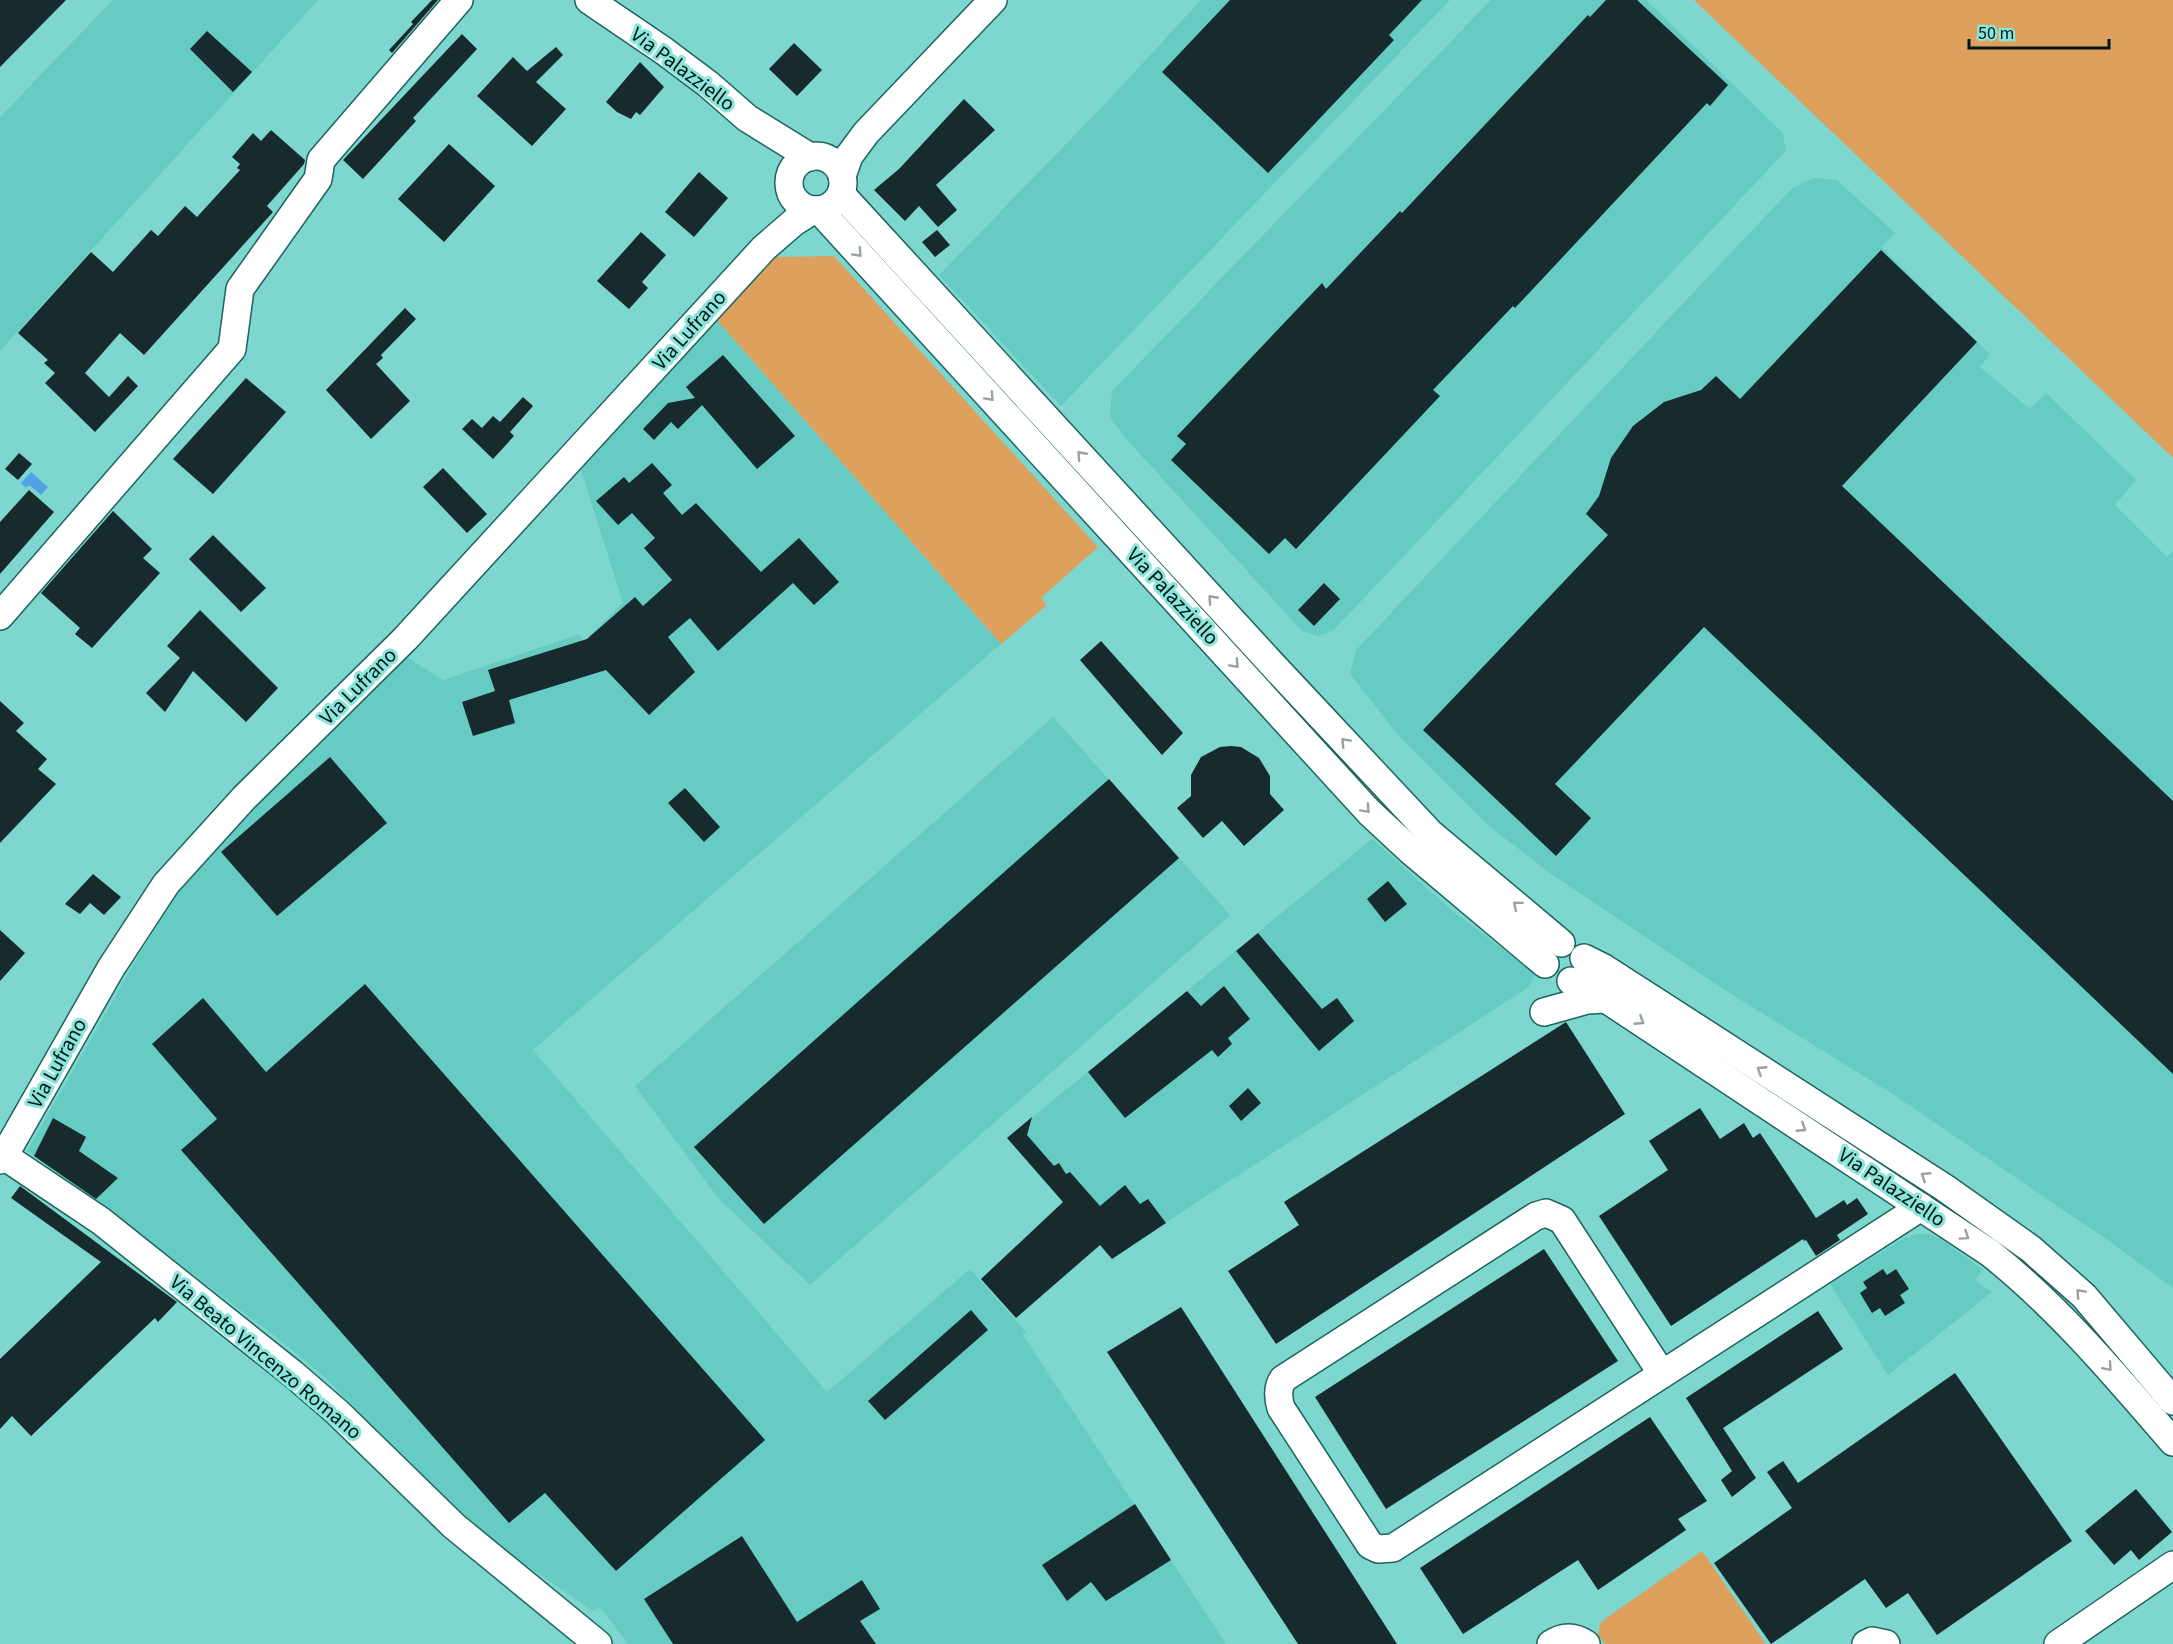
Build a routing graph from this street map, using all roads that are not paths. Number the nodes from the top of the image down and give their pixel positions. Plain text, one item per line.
1 (459, 0) edge
2 (589, 0) edge
3 (993, 0) edge
4 (747, 118) junction
5 (829, 171) junction
6 (803, 200) junction
7 (0, 616) edge
8 (1562, 967) junction
9 (1606, 999) junction
10 (1544, 1012) dead end
11 (2, 1158) edge
12 (1921, 1207) junction
13 (1662, 1374) junction
14 (2173, 1401) edge
15 (2173, 1442) edge
16 (2173, 1565) edge
17 (598, 1644) edge
18 (1551, 1644) edge
19 (1586, 1644) edge
20 (1866, 1644) edge
21 (1886, 1644) edge
22 (2058, 1644) edge

1 - 7 street
2 - 4 street, Via Palazziello
3 - 5 street
4 - 5 street, Via Palazziello
4 - 6 street, Via Palazziello
5 - 6 street
5 - 6 street, Via Lufrano
8 -> 5 street, Via Palazziello
6 -> 8 street, Via Palazziello
6 - 11 street, Via Lufrano
8 - 9 street, Via Palazziello
14 -> 8 street, Via Palazziello
9 - 10 street
9 -> 12 street, Via Palazziello
11 - 17 street, Via Beato Vincenzo Romano
12 - 13 street
12 -> 15 street, Via Palazziello
13 - 13 street
16 - 22 street
18 - 19 street
20 - 21 street

